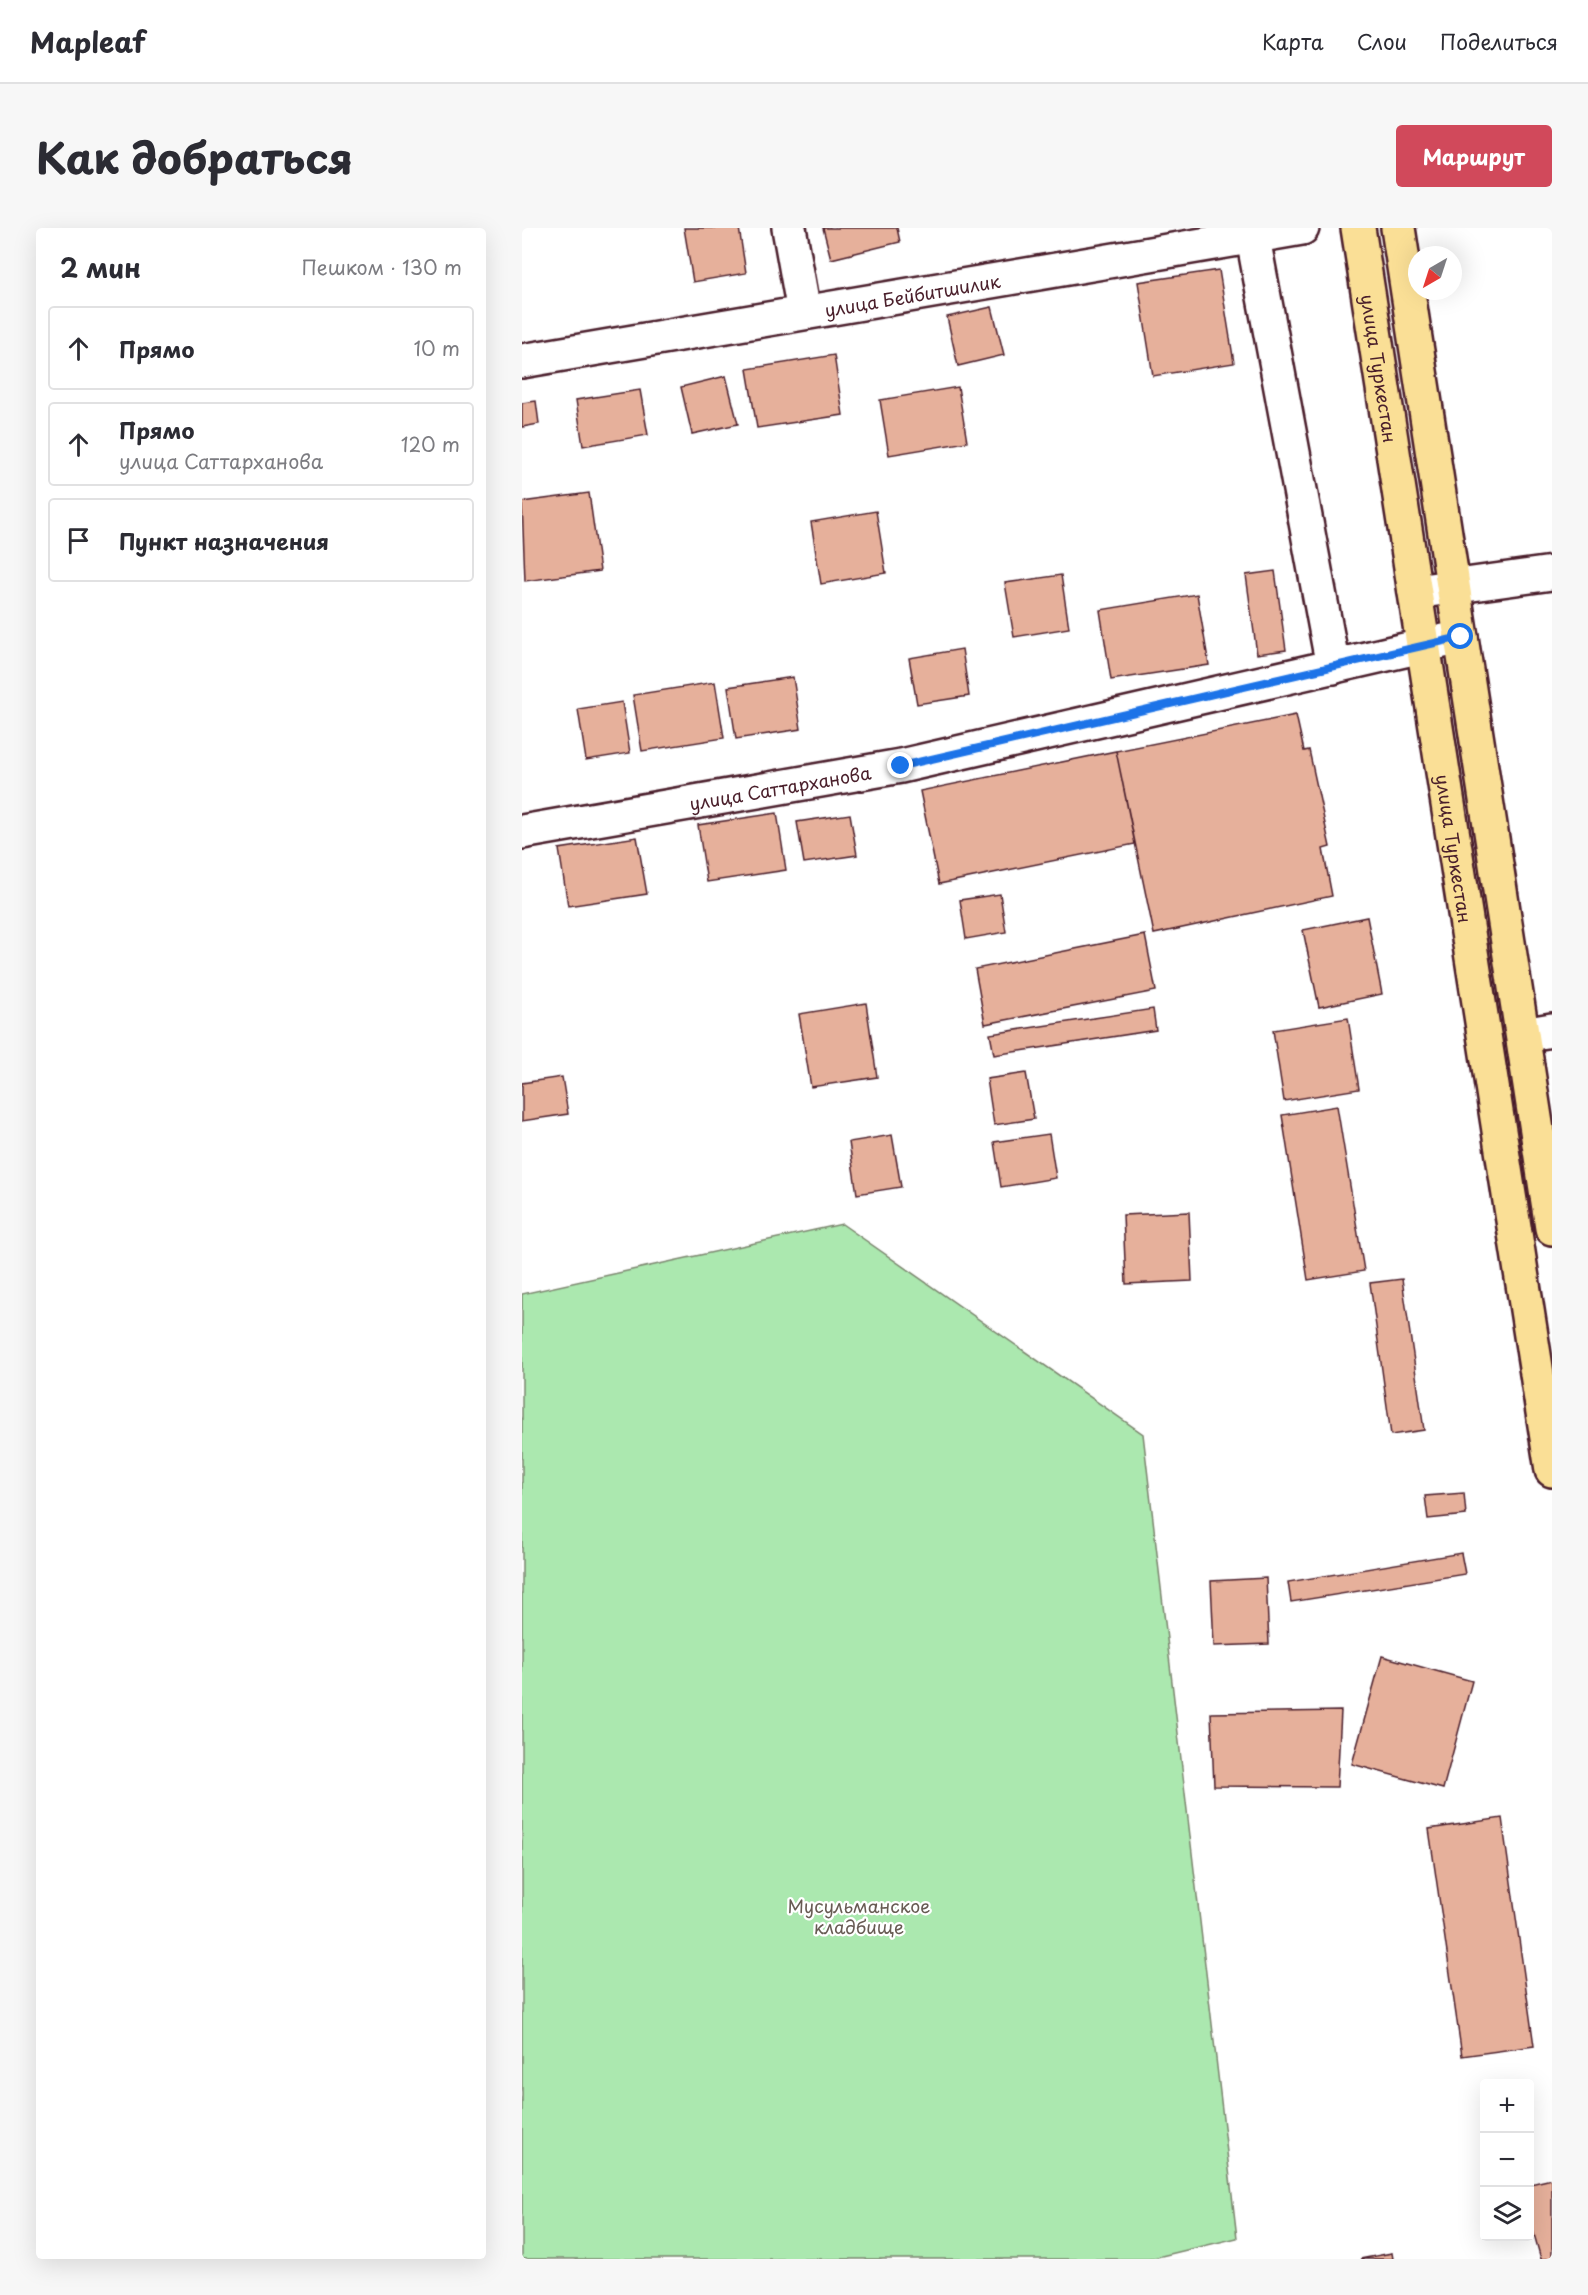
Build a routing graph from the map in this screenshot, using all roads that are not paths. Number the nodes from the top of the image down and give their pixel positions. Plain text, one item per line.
1 (789, 228) edge
2 (1302, 228) edge
3 (1358, 228) edge
4 (1398, 228) edge
5 (1252, 238) junction
6 (804, 312) junction
7 (522, 361) edge
8 (1552, 573) edge
9 (1454, 586) junction
10 (1415, 592) junction
11 (1461, 637) junction
12 (1425, 644) junction
13 (1333, 667) junction
14 (522, 832) edge
15 (1538, 1033) edge
16 (1552, 1228) edge
17 (1552, 1470) edge

1 - 6 street
2 - 5 street, улица Бейбитшилик
3 - 10 highway, улица Туркестан
4 - 9 highway, улица Туркестан
5 - 6 street, улица Бейбитшилик
5 - 13 street
6 - 7 street, улица Бейбитшилик
8 - 9 street
9 - 10 street
9 - 11 highway, улица Туркестан
10 - 12 highway, улица Туркестан
11 - 12 street, улица Саттарханова
11 - 15 highway, улица Туркестан
12 - 13 street, улица Саттарханова
12 - 17 highway, улица Туркестан
13 - 14 street, улица Саттарханова
15 - 16 highway, улица Туркестан

